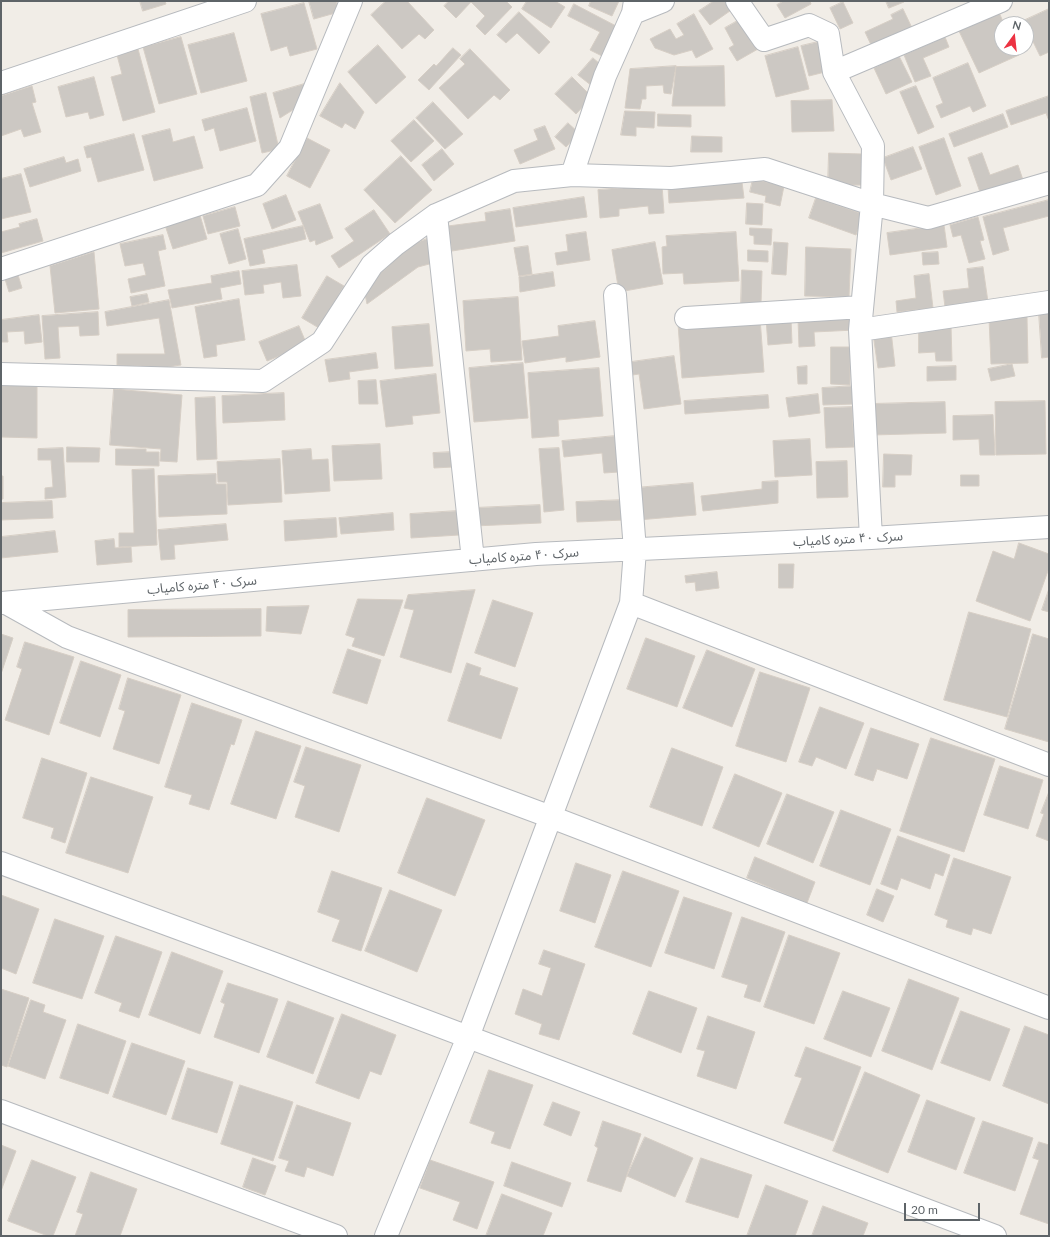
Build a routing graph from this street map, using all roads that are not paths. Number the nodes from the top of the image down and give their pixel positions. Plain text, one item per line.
1 (244, 1) edge
2 (351, 1) edge
3 (663, 1) edge
4 (737, 1) edge
5 (1001, 1) edge
6 (634, 7) edge
7 (834, 72) junction
8 (1, 83) edge
9 (572, 176) junction
10 (1049, 183) edge
11 (872, 204) junction
12 (436, 215) junction
13 (1, 268) edge
14 (615, 295) dead end
15 (1049, 302) edge
16 (862, 307) junction
17 (686, 318) dead end
18 (860, 330) junction
19 (1, 374) edge
20 (1049, 527) edge
21 (870, 538) junction
22 (635, 550) junction
23 (473, 560) junction
24 (3, 603) edge
25 (631, 603) junction
26 (1049, 765) edge
27 (551, 817) junction
28 (1, 862) edge
29 (1049, 1008) edge
30 (468, 1037) junction
31 (1, 1111) edge
32 (336, 1236) edge
33 (386, 1236) edge
34 (995, 1236) edge

1 - 8 street
2 - 13 street
3 - 6 street
4 - 7 street
5 - 7 street
6 - 9 street
7 - 11 street
9 - 11 street
9 - 12 street
10 - 11 street
11 - 16 street
12 - 19 street
12 - 23 street
14 - 22 street
15 - 18 street
16 - 17 street
16 - 18 street
18 - 21 street
20 - 21 street, سرک ۴۰ متره کامیاب
21 - 22 street, سرک ۴۰ متره کامیاب
22 - 23 street, سرک ۴۰ متره کامیاب
22 - 25 street
23 - 24 street, سرک ۴۰ متره کامیاب
24 - 27 street
25 - 26 street
25 - 27 street
27 - 29 street
27 - 30 street
28 - 30 street
30 - 33 street
30 - 34 street
31 - 32 street

